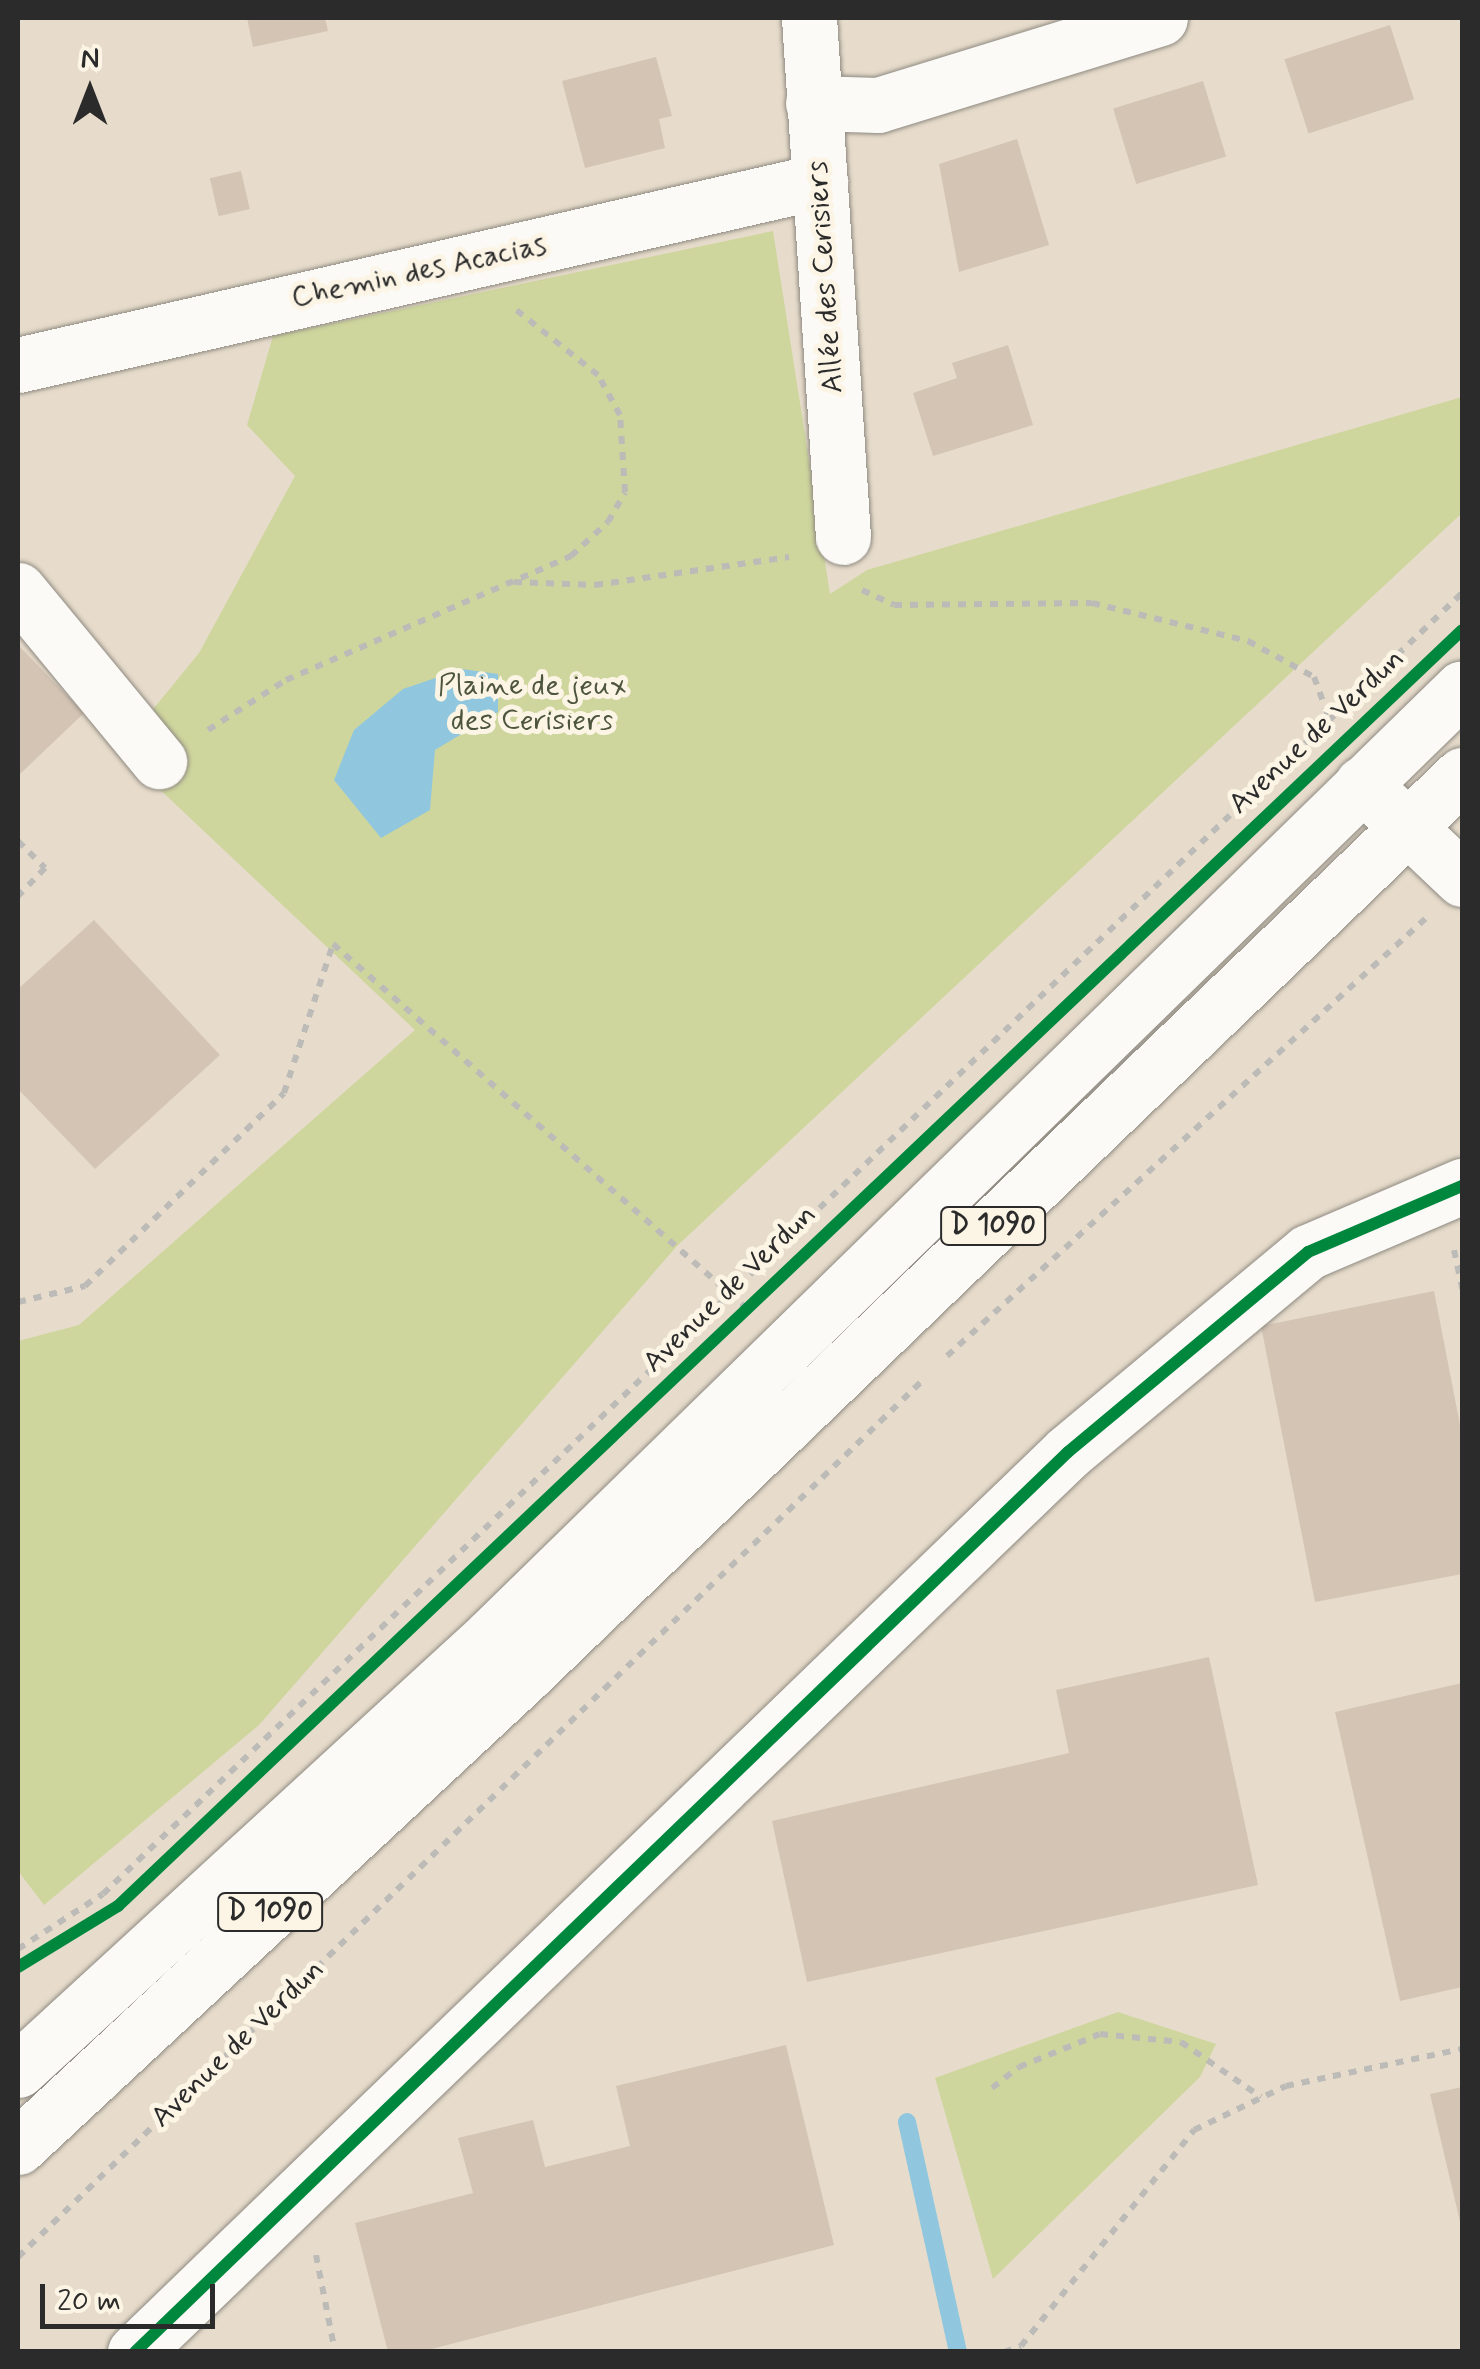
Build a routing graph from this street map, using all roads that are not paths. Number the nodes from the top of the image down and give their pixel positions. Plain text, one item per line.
1 (810, 18) edge
2 (1160, 18) edge
3 (814, 103) junction
4 (820, 181) junction
5 (18, 365) edge
6 (822, 546) road end
7 (18, 590) edge
8 (1462, 688) edge
9 (159, 761) road end
10 (1343, 762) junction
11 (1462, 776) edge
12 (1407, 828) junction
13 (1448, 895) edge
14 (1462, 1186) edge
15 (18, 2070) edge
16 (18, 2147) edge
17 (135, 2352) edge

1 - 3 main road, Allée des Cerisiers
2 - 3 main road
3 - 4 main road, Allée des Cerisiers
4 - 5 main road, Chemin des Acacias
4 - 6 main road, Allée des Cerisiers
7 - 9 main road
8 - 10 main road, D 1090
10 - 12 main road
10 - 15 main road, D 1090
11 - 12 main road, D 1090
12 - 13 main road
12 - 16 main road, D 1090
14 - 17 main road

